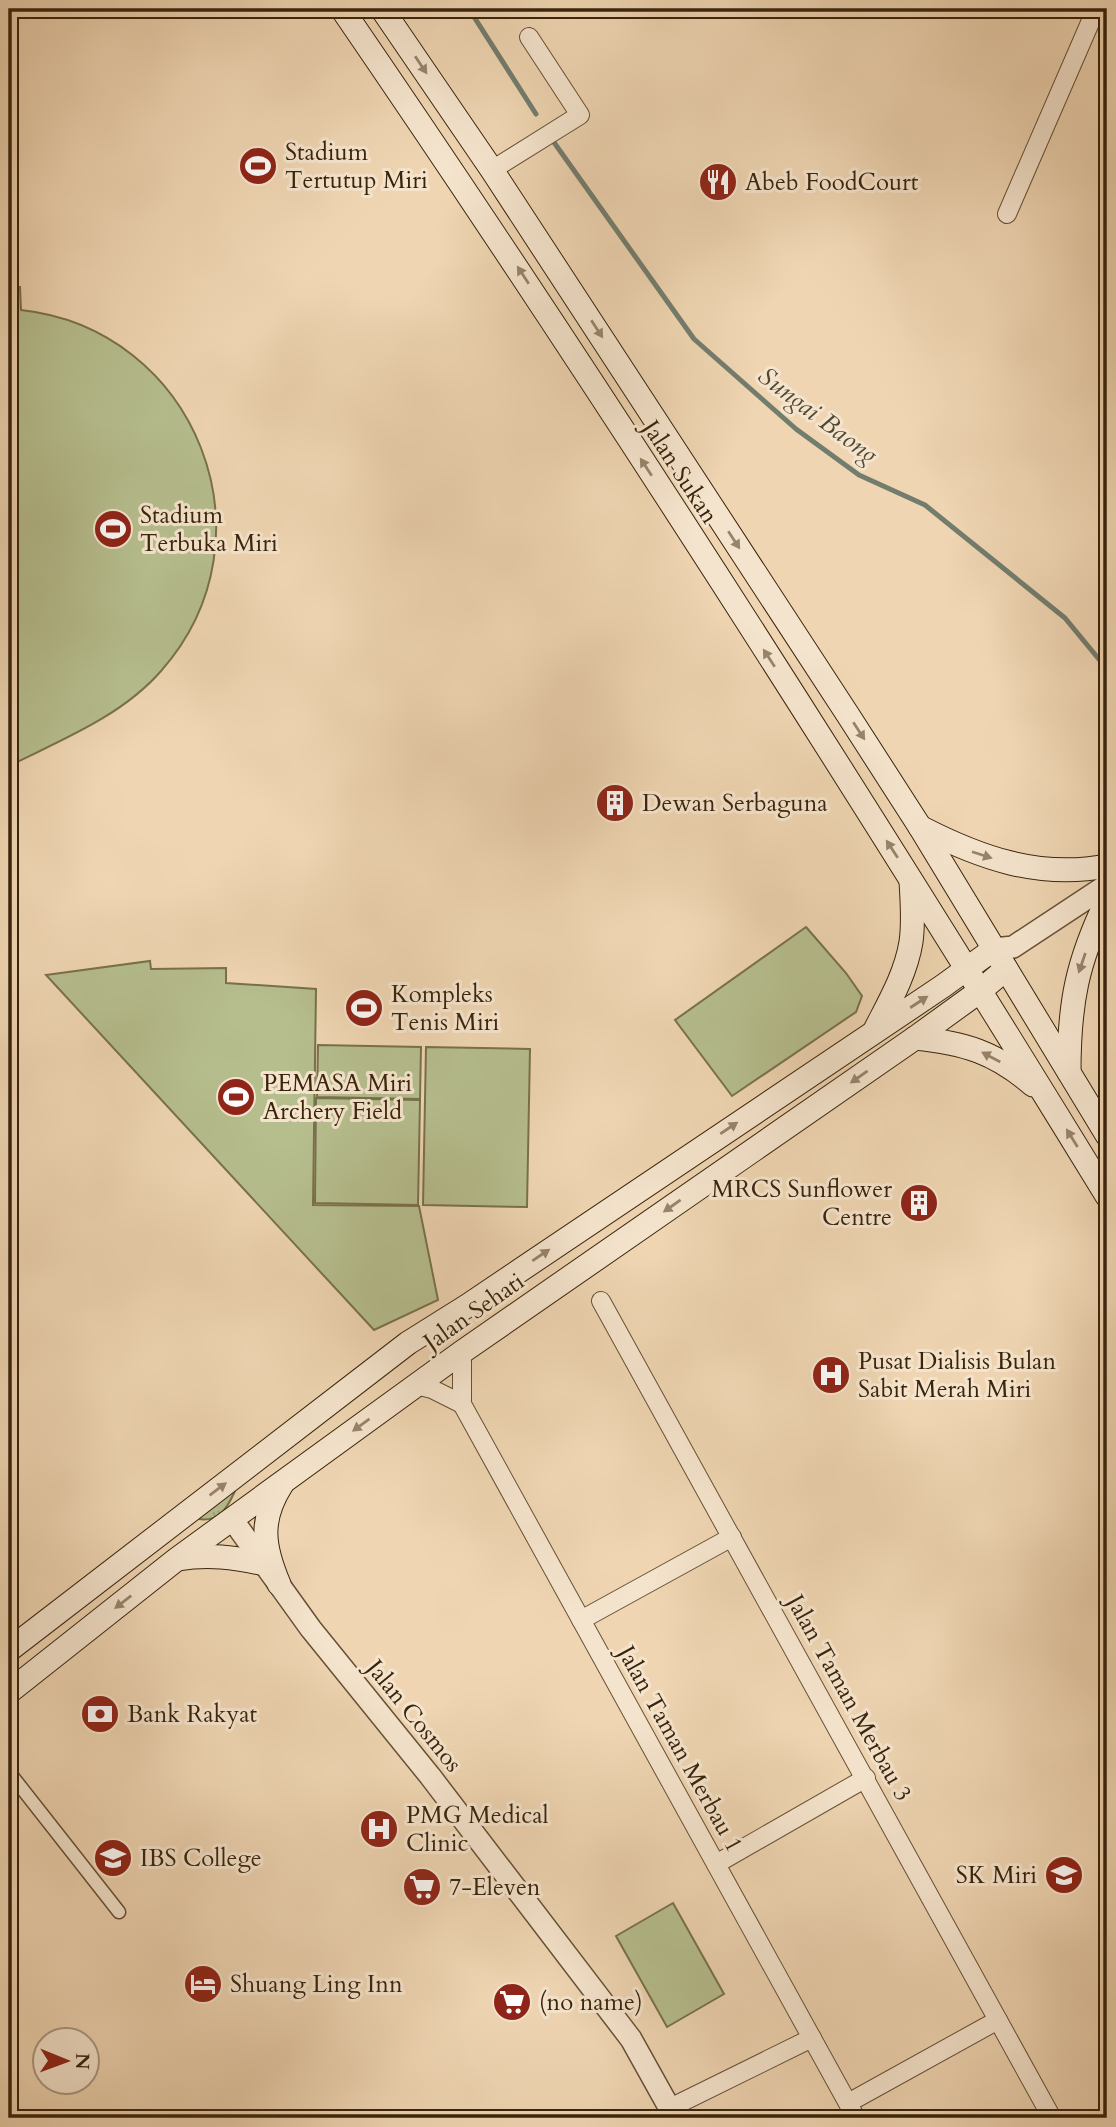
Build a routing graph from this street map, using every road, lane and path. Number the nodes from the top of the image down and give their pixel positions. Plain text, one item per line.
1 (342, 9) edge
2 (382, 9) edge
3 (1096, 9) edge
4 (529, 37) dead end
5 (492, 170) junction
6 (1007, 214) dead end
7 (920, 827) junction
8 (1107, 866) edge
9 (911, 879) junction
10 (1107, 885) edge
11 (1107, 900) edge
12 (1004, 955) junction
13 (967, 969) junction
14 (980, 991) junction
15 (874, 1031) junction
16 (915, 1038) junction
17 (1069, 1072) junction
18 (1046, 1097) junction
19 (1107, 1135) edge
20 (1107, 1196) edge
21 (601, 1301) dead end
22 (408, 1343) junction
23 (462, 1352) junction
24 (416, 1385) junction
25 (462, 1404) junction
26 (284, 1482) junction
27 (232, 1518) junction
28 (732, 1537) junction
29 (177, 1559) junction
30 (264, 1564) junction
31 (279, 1584) junction
32 (60, 1610) junction
33 (581, 1620) junction
34 (9, 1650) edge
35 (9, 1692) edge
36 (9, 1772) edge
37 (866, 1778) junction
38 (716, 1864) junction
39 (119, 1912) dead end
40 (998, 2020) junction
41 (812, 2038) junction
42 (852, 2111) edge
43 (673, 2113) edge
44 (1052, 2118) edge

9 -> 1 main road, Jalan Sukan
2 -> 5 main road, Jalan Sukan
3 - 6 street
4 - 5 street
5 -> 7 main road, Jalan Sukan
7 -> 8 main road
7 - 12 main road, Jalan Sukan
9 - 13 main road, Jalan Sukan
9 - 15 main road
10 - 12 street
11 -> 17 main road
12 - 13 main road, Jalan Sehati
12 - 14 main road, Jalan Sehati
12 - 17 main road, Jalan Sukan
13 - 14 main road, Jalan Sukan
15 -> 13 main road, Jalan Sehati
14 - 16 main road, Jalan Sehati
14 - 18 main road, Jalan Sukan
22 -> 15 main road, Jalan Sehati
18 -> 16 main road
16 -> 23 main road, Jalan Sehati
17 - 19 main road, Jalan Sukan
20 -> 18 main road, Jalan Sukan
21 - 28 street, Jalan Taman Merbau 3
22 - 27 main road
32 -> 22 main road, Jalan Sehati
23 - 24 main road, Jalan Sehati
23 - 25 street
24 - 25 street
24 -> 26 main road, Jalan Sehati
25 - 33 street, Jalan Taman Merbau 1
26 - 27 main road, Jalan Sehati
26 - 31 main road
27 - 29 main road, Jalan Sehati
27 - 30 street, Jalan Cosmos
27 - 32 main road
28 - 33 street
28 - 37 street, Jalan Taman Merbau 3
29 - 30 main road
29 -> 35 main road, Jalan Sehati
30 - 31 street, Jalan Cosmos
31 - 43 street, Jalan Cosmos
32 - 34 main road, Jalan Sehati
33 - 38 street, Jalan Taman Merbau 1
36 - 39 street
37 - 38 street
37 - 40 street, Jalan Taman Merbau 3
38 - 41 street, Jalan Taman Merbau 1
40 - 42 street
40 - 44 street, Jalan Taman Merbau 3
41 - 42 street, Jalan Taman Merbau 1
41 - 43 street

